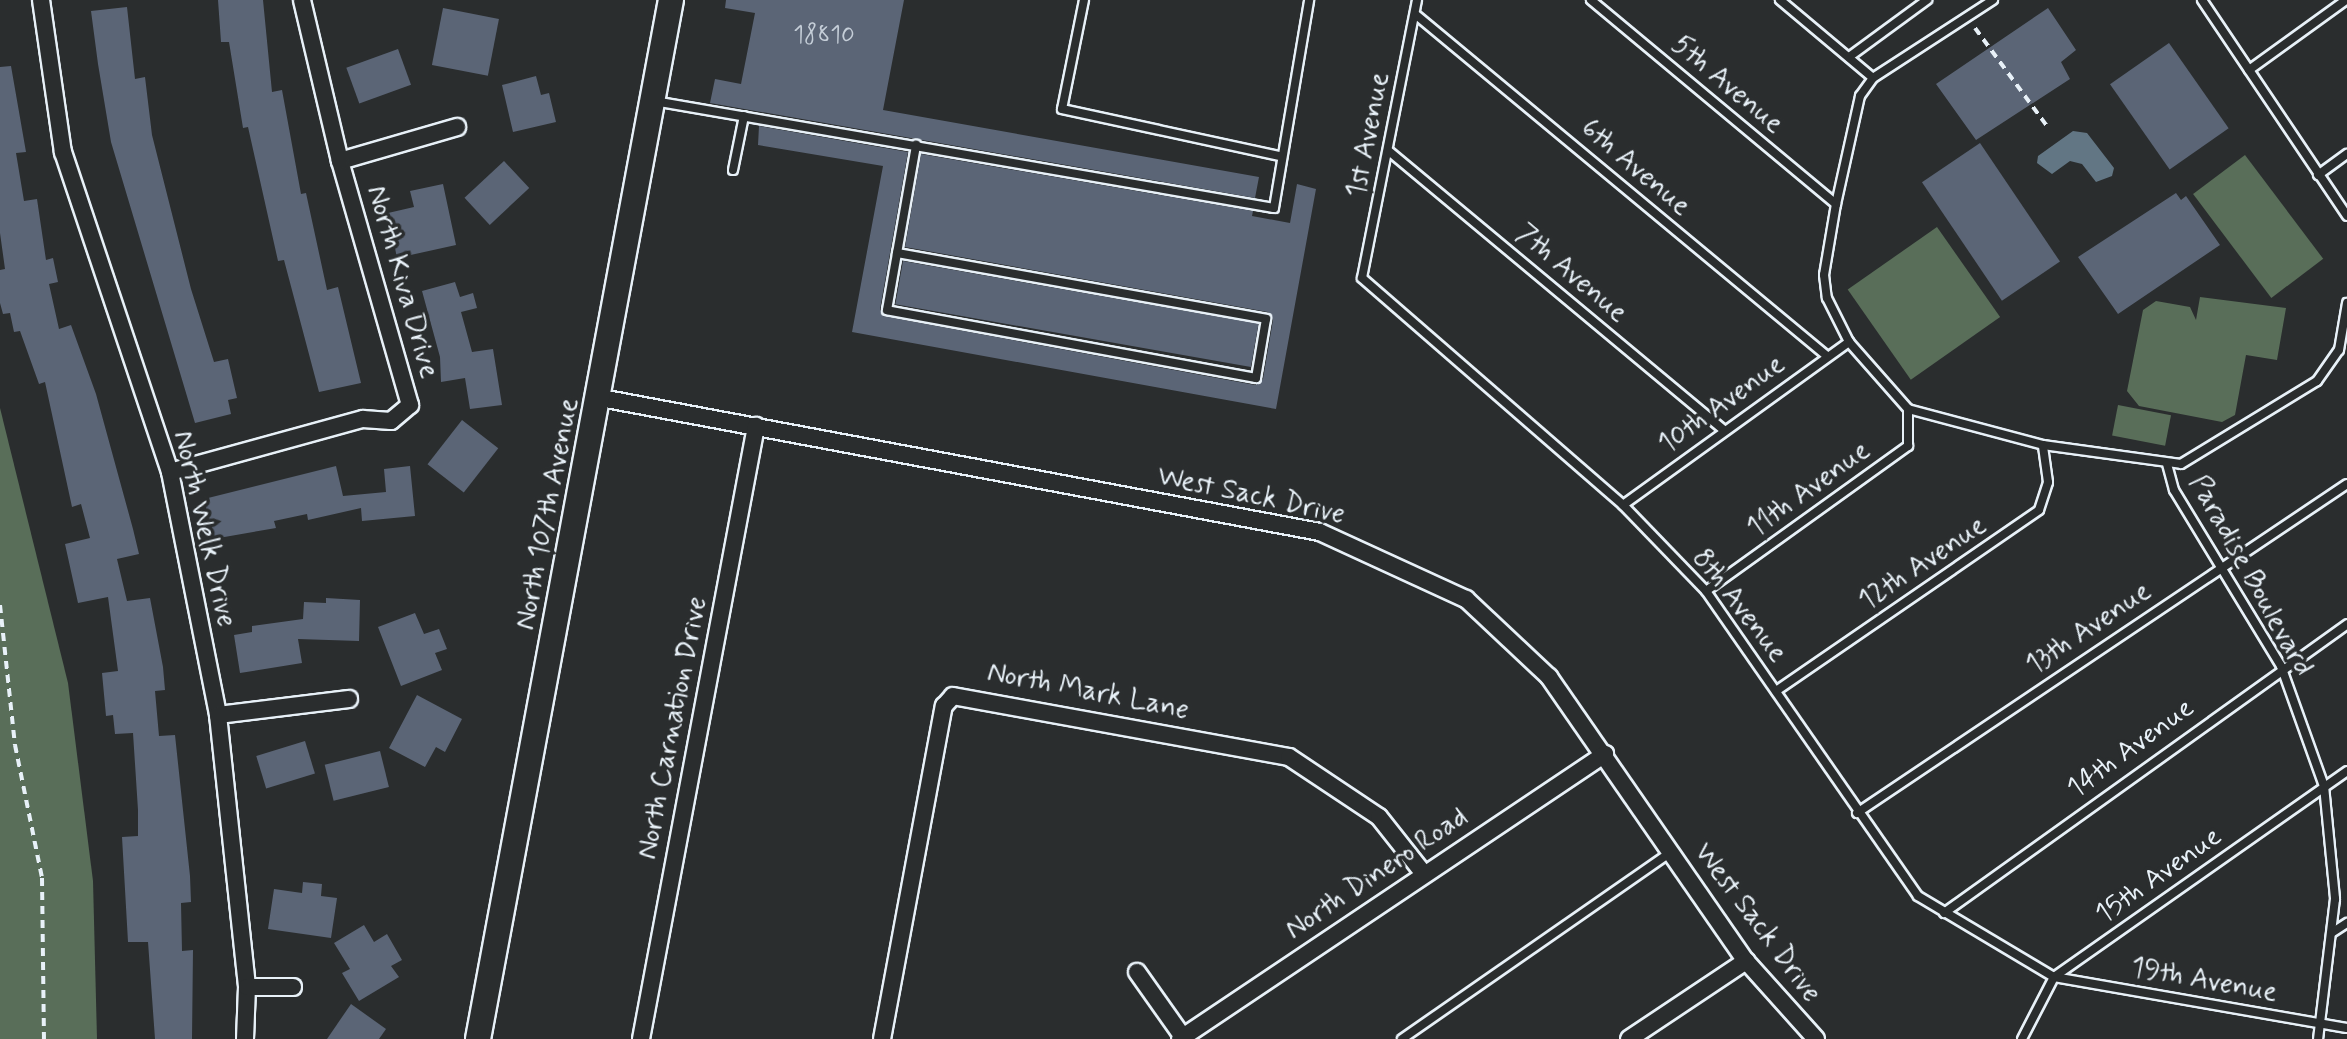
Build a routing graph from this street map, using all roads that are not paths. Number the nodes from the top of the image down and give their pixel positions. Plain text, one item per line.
1 (41, 0) edge
2 (302, 0) edge
3 (671, 0) edge
4 (1084, 0) edge
5 (1309, 0) edge
6 (1417, 0) edge
7 (1591, 0) edge
8 (1780, 0) edge
9 (1927, 0) edge
10 (1993, 0) edge
11 (2202, 0) edge
12 (2346, 0) edge
13 (1415, 14) junction
14 (1849, 57) junction
15 (2249, 70) junction
16 (1873, 78) junction
17 (653, 101) junction
18 (744, 116) junction
19 (457, 127) dead end
20 (916, 145) junction
21 (1390, 152) junction
22 (2347, 154) edge
23 (1280, 156) junction
24 (340, 161) junction
25 (733, 170) dead end
26 (2318, 175) junction
27 (1836, 204) junction
28 (2347, 216) edge
29 (897, 253) junction
30 (1362, 278) joint
31 (2347, 303) edge
32 (1849, 342) junction
33 (1827, 356) junction
34 (601, 398) junction
35 (1908, 409) junction
36 (756, 426) junction
37 (1724, 430) junction
38 (2043, 445) junction
39 (2167, 464) junction
40 (170, 472) junction
41 (2347, 484) edge
42 (1623, 505) junction
43 (2224, 565) junction
44 (1706, 591) junction
45 (2347, 624) edge
46 (2281, 666) junction
47 (1776, 691) junction
48 (349, 699) dead end
49 (218, 715) junction
50 (1605, 754) junction
51 (2347, 771) edge
52 (2324, 786) junction
53 (1857, 813) junction
54 (1671, 852) junction
55 (1424, 874) junction
56 (1944, 913) junction
57 (2347, 923) edge
58 (2333, 932) junction
59 (1746, 961) junction
60 (1137, 972) dead end
61 (2054, 977) junction
62 (247, 987) junction
63 (293, 987) dead end
64 (2323, 1025) junction
65 (2347, 1028) edge
66 (1182, 1038) edge
67 (245, 1039) edge
68 (478, 1039) edge
69 (641, 1039) edge
70 (882, 1039) edge
71 (1402, 1039) edge
72 (1629, 1039) edge
73 (1816, 1039) edge
74 (2022, 1039) edge
75 (2318, 1039) edge

1 - 40 street, North Welk Drive
2 - 24 street, North Kiva Drive
3 - 17 main road, North 107th Avenue
4 - 23 lane
5 - 23 lane
6 - 13 lane, 1st Avenue
7 - 27 lane, 5th Avenue
8 - 14 lane
9 - 14 lane
10 - 16 lane
11 - 15 lane
12 - 15 lane
13 - 21 lane, 1st Avenue
13 - 33 lane, 6th Avenue
14 - 16 lane
15 - 26 lane
16 - 27 lane
17 - 18 lane
17 - 34 main road, North 107th Avenue
18 - 20 lane
18 - 25 lane
19 - 24 street, North Kiva Drive
20 - 23 lane
20 - 29 lane
21 - 30 lane, 1st Avenue
21 - 37 lane, 7th Avenue
22 - 26 lane
24 - 40 street, North Kiva Drive
26 - 28 lane
27 - 32 lane
29 - 29 lane
30 - 42 lane, 8th Avenue
31 - 39 lane
32 - 33 lane, 10th Avenue
32 - 35 lane
33 - 37 lane, 10th Avenue
34 - 36 street, West Sack Drive
34 - 68 main road, North 107th Avenue
35 - 38 lane
35 - 44 lane, 11th Avenue
36 - 50 street, West Sack Drive
36 - 69 street, North Carnation Drive
37 - 42 lane, 10th Avenue
38 - 39 lane
38 - 47 lane, 12th Avenue
39 - 43 lane, Paradise Boulevard
40 - 49 street, North Welk Drive
41 - 43 lane, 13th Avenue
42 - 44 lane, 8th Avenue
43 - 46 lane, Paradise Boulevard
43 - 53 lane, 13th Avenue
44 - 47 lane, 8th Avenue
45 - 46 lane, 14th Avenue
46 - 52 lane, Paradise Boulevard
46 - 56 lane, 14th Avenue
47 - 53 lane, 8th Avenue
48 - 49 street
49 - 62 street, North Welk Drive
50 - 54 street, West Sack Drive
50 - 55 street, North Dinero Road
51 - 52 lane, 15th Avenue
52 - 58 lane, Paradise Boulevard
52 - 61 lane, 15th Avenue
53 - 56 lane, 8th Avenue
54 - 59 street, West Sack Drive
54 - 71 lane
55 - 66 street, North Dinero Road
55 - 70 street, North Mark Lane
56 - 61 lane, 8th Avenue
57 - 58 lane
58 - 64 lane, Paradise Boulevard
59 - 72 street
59 - 73 street, West Sack Drive
60 - 66 street
61 - 64 lane, 19th Avenue
61 - 74 lane, 15th Avenue
62 - 63 street
62 - 67 street, North Welk Drive
64 - 65 lane, 19th Avenue
64 - 75 lane, Paradise Boulevard

